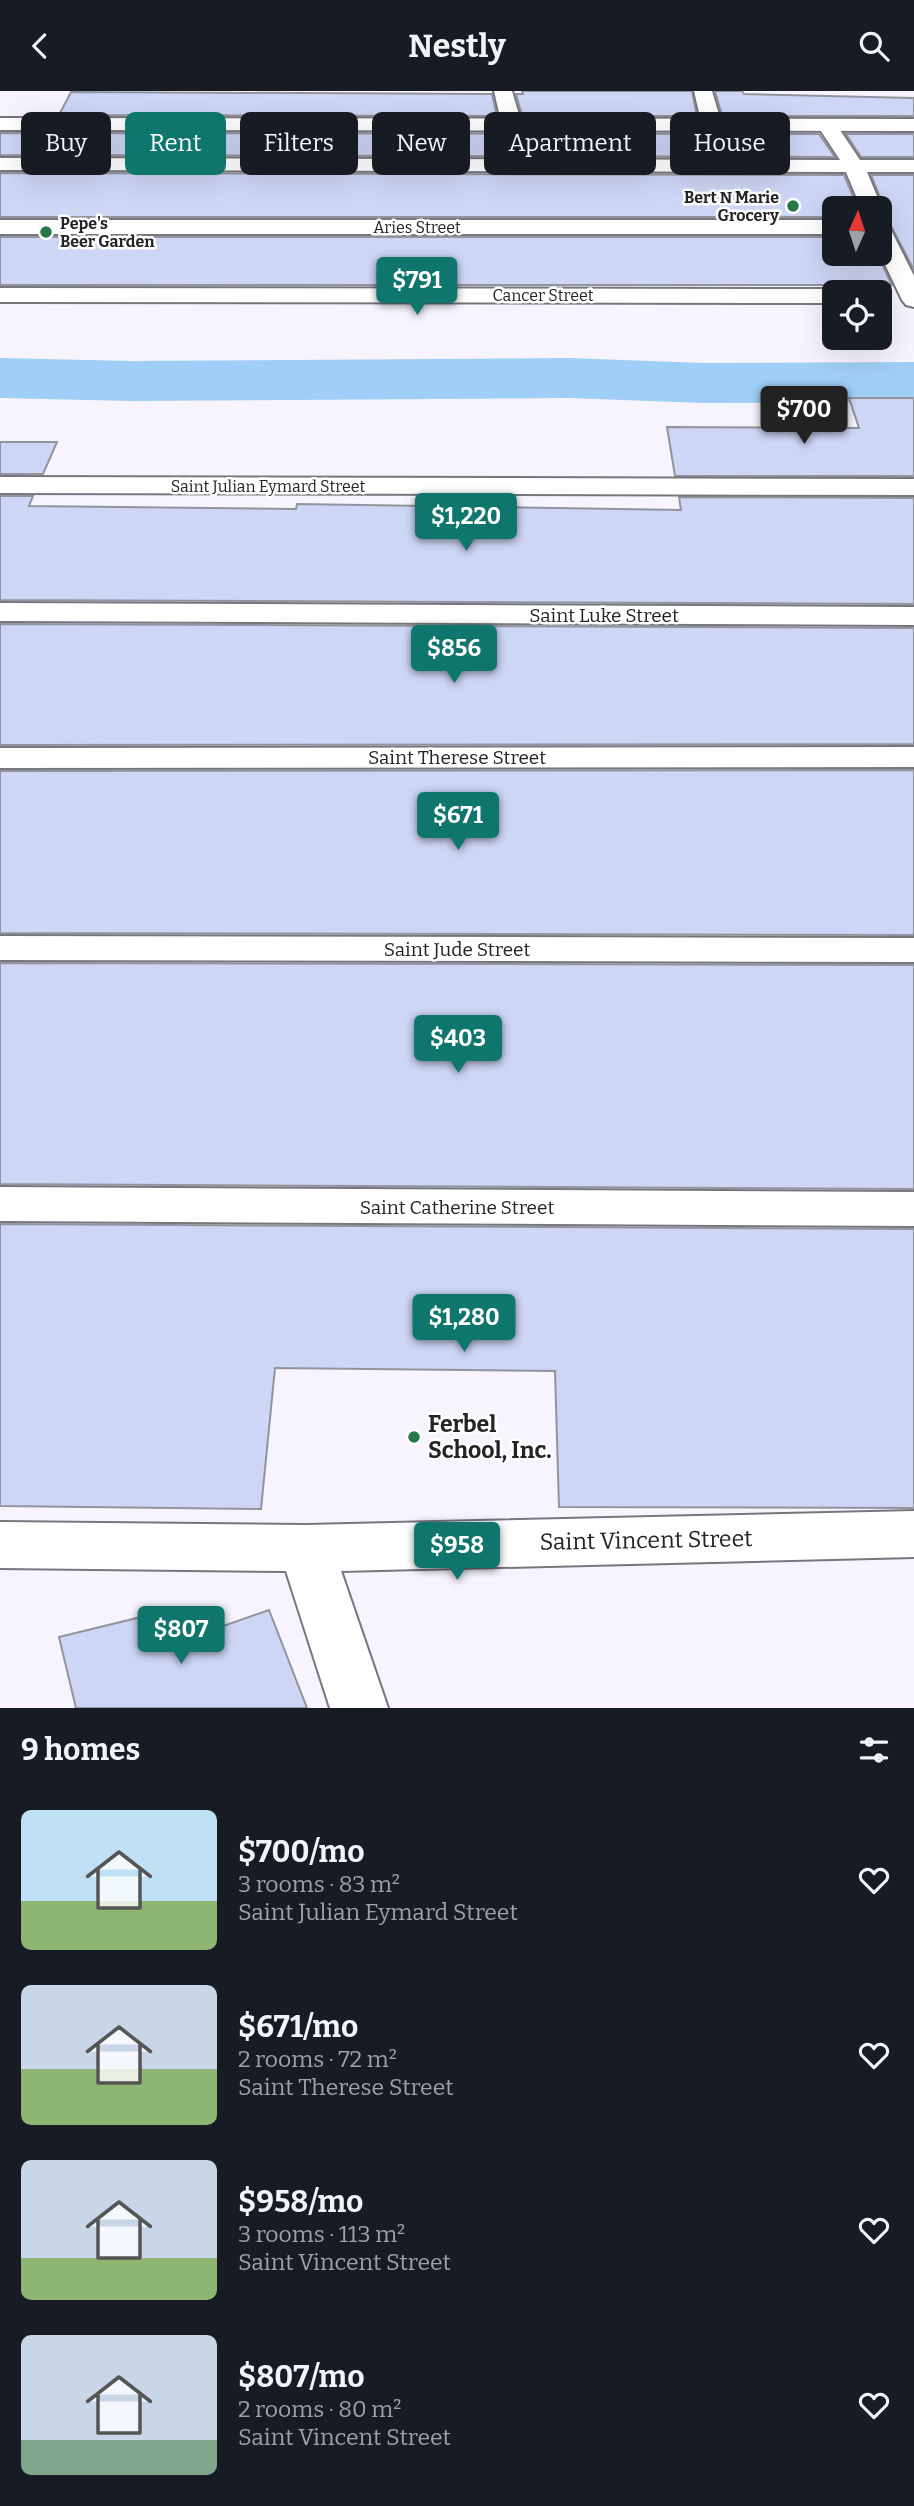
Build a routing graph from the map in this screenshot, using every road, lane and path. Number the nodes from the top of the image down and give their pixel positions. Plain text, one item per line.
1 (503, 91) edge
2 (703, 91) edge
3 (509, 112) edge
4 (709, 112) edge
5 (0, 124) edge
6 (484, 125) edge
7 (790, 125) edge
8 (827, 125) junction
9 (914, 125) edge
10 (0, 164) edge
11 (854, 166) junction
12 (914, 166) edge
13 (866, 196) edge
14 (0, 227) edge
15 (822, 227) edge
16 (892, 243) edge
17 (0, 295) edge
18 (822, 296) edge
19 (907, 297) edge
20 (0, 485) edge
21 (914, 487) edge
22 (0, 612) edge
23 (914, 616) edge
24 (914, 757) edge
25 (0, 758) edge
26 (0, 949) edge
27 (914, 950) edge
28 (0, 1204) edge
29 (914, 1209) edge
30 (914, 1534) edge
31 (0, 1545) edge
32 (306, 1548) junction
33 (359, 1708) edge

1 - 3 street
2 - 4 street
5 - 6 street
7 - 8 street
8 - 9 street
8 - 11 street
10 - 11 street
11 - 12 street
11 - 13 street
14 - 15 street, Aries Street
16 - 19 street
17 - 18 street, Cancer Street
20 - 21 street, Saint Julian Eymard Street
22 - 23 street, Saint Luke Street
24 - 25 street, Saint Therese Street
26 - 27 street, Saint Jude Street
28 - 29 street, Saint Catherine Street
30 - 32 street, Saint Vincent Street
31 - 32 street, Saint Vincent Street
32 - 33 street

